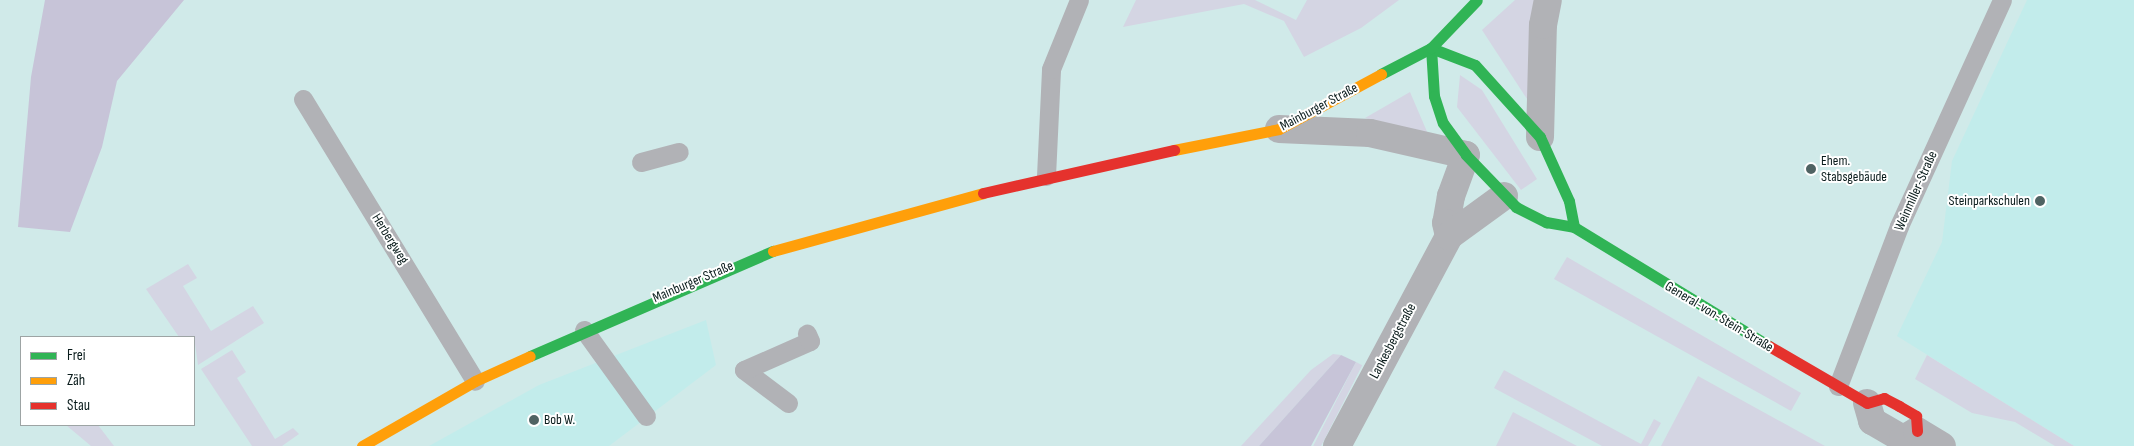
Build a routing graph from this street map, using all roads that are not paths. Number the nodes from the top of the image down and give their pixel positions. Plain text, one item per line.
1 (1080, 0) edge
2 (1477, 0) edge
3 (1548, 0) edge
4 (2002, 0) edge
5 (1430, 48) junction
6 (302, 99) dead end
7 (1279, 129) junction
8 (1540, 137) junction
9 (679, 152) dead end
10 (1466, 156) junction
11 (641, 162) dead end
12 (1046, 176) junction
13 (1504, 196) junction
14 (1574, 226) junction
15 (1449, 236) junction
16 (584, 330) junction
17 (807, 334) dead end
18 (475, 381) junction
19 (1838, 386) junction
20 (788, 403) dead end
21 (1867, 403) joint
22 (646, 416) dead end
23 (362, 446) edge
24 (1337, 446) edge
25 (1942, 446) edge

1 - 12 lane
2 - 5 main road, Mainburger Straße
3 - 8 street
4 - 19 lane, Weinmiller-Straße
5 - 7 main road, Mainburger Straße
5 - 8 main road
5 - 10 main road, General-von-Stein-Straße
6 - 18 lane, Herbergweg
7 - 10 street
7 - 12 main road, Mainburger Straße
8 - 14 main road
9 - 11 lane
10 - 13 main road, General-von-Stein-Straße
10 - 15 street
12 - 16 main road, Mainburger Straße
13 - 14 main road, General-von-Stein-Straße
13 - 15 street, Lankesbergstraße
14 - 19 main road, General-von-Stein-Straße
15 - 24 street, Lankesbergstraße
16 - 18 main road, Mainburger Straße
16 - 22 lane
17 - 20 lane
18 - 23 main road, Mainburger Straße
19 - 21 main road, General-von-Stein-Straße
21 - 25 street, General-von-Stein-Straße

